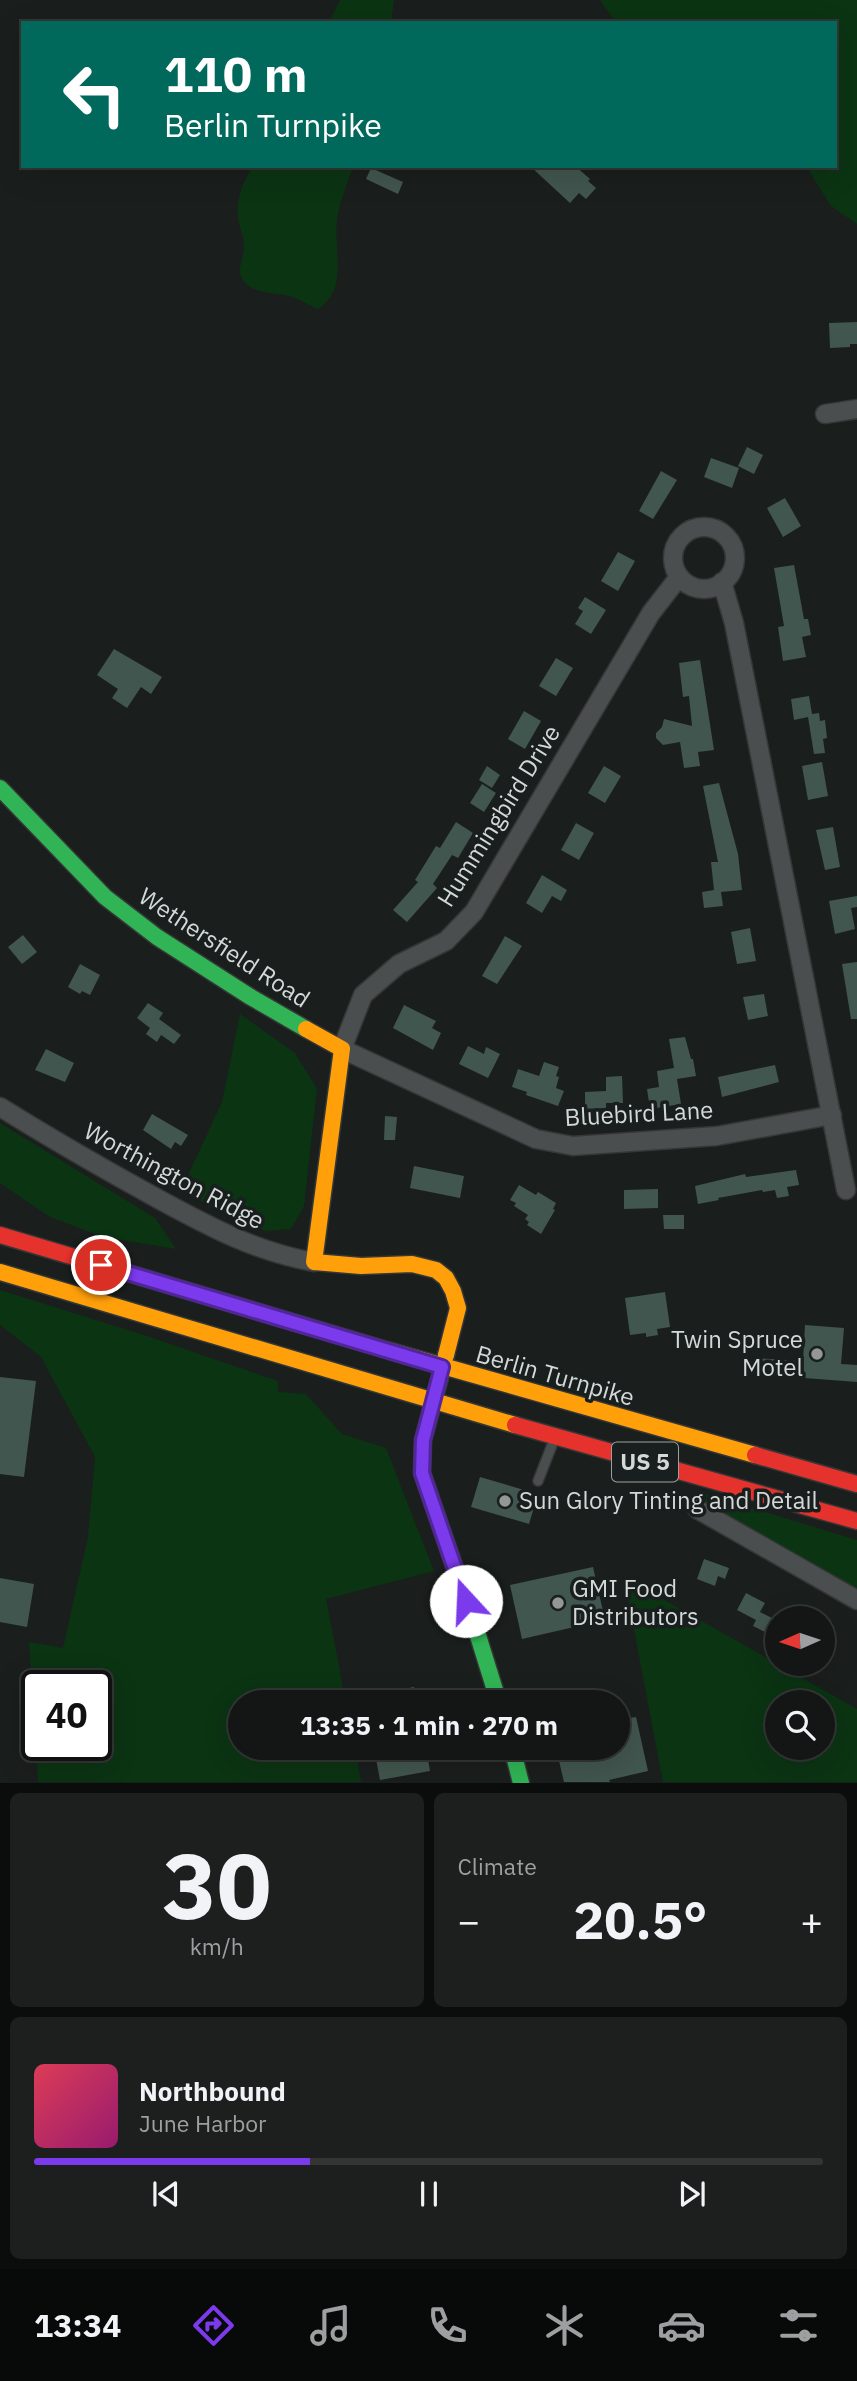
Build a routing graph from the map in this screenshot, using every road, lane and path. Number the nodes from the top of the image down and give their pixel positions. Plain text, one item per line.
1 (857, 409) edge
2 (825, 414) dead end
3 (679, 577) junction
4 (722, 582) junction
5 (0, 788) edge
6 (341, 1049) junction
7 (0, 1107) edge
8 (832, 1115) junction
9 (846, 1190) dead end
10 (0, 1235) edge
11 (314, 1262) junction
12 (0, 1272) edge
13 (442, 1367) junction
14 (433, 1402) junction
15 (555, 1437) junction
16 (538, 1481) dead end
17 (857, 1484) edge
18 (697, 1509) dead end
19 (857, 1521) edge
20 (857, 1600) edge
21 (495, 1690) edge
22 (515, 1760) edge
23 (521, 1783) edge

1 - 2 street
3 - 4 street
3 - 4 street
3 - 6 street, Hummingbird Drive
4 - 8 street
5 - 6 main road, Wethersfield Road
6 - 8 street, Bluebird Lane
6 - 11 main road, Hummingbird Drive
7 - 11 street, Worthington Ridge
8 - 9 street
10 - 13 main road, Berlin Turnpike / US 5
11 - 13 main road, Worthington Ridge
12 - 14 main road, US 5
13 - 14 main road, Worthington Ridge
13 - 17 main road, Berlin Turnpike / US 5
14 - 15 main road, US 5
14 - 21 main road, Worthington Ridge
15 - 16 lane
15 - 19 main road, US 5
18 - 20 street
22 - 23 main road

